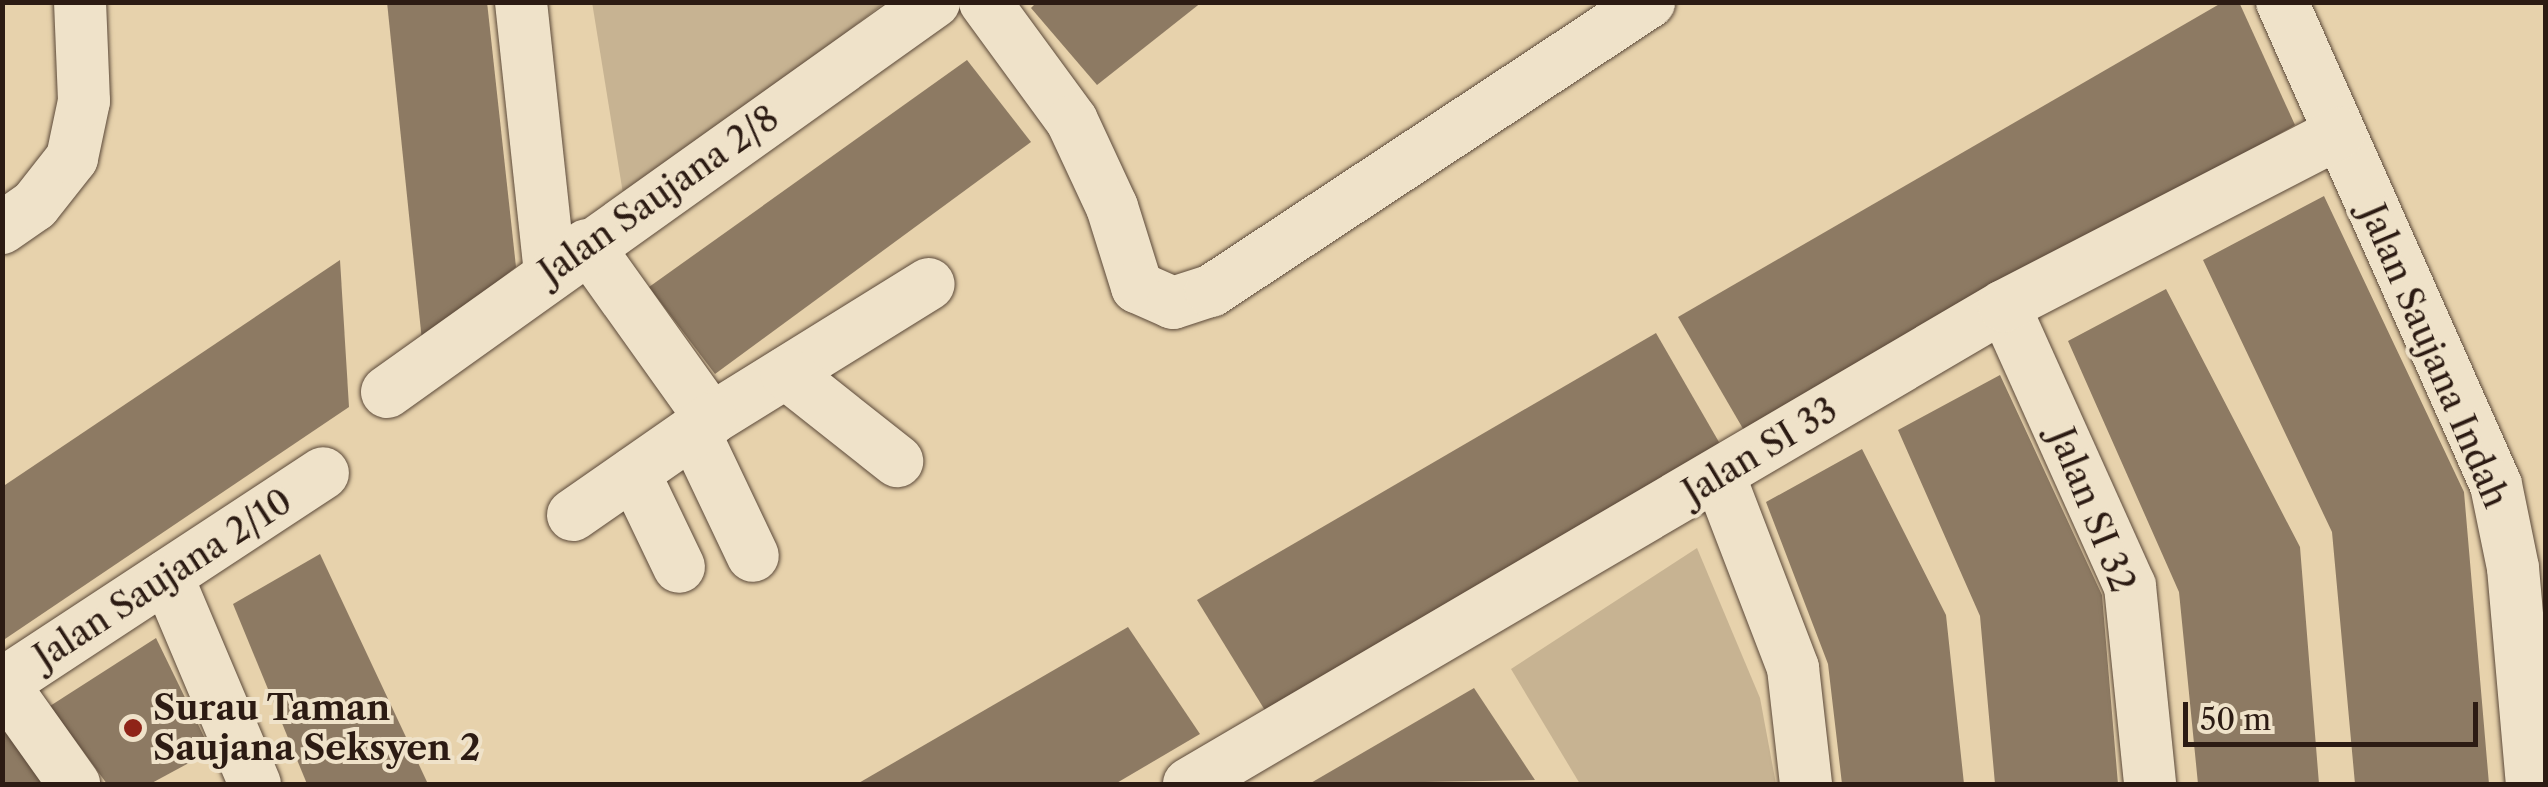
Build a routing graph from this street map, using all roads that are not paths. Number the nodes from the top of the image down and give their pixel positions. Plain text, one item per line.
1 (80, 2) edge
2 (520, 2) edge
3 (934, 2) edge
4 (985, 2) edge
5 (1649, 2) edge
6 (2282, 2) edge
7 (2339, 133) junction
8 (2, 228) edge
9 (568, 258) junction
10 (929, 284) dead end
11 (2004, 306) junction
12 (786, 373) junction
13 (388, 392) dead end
14 (702, 426) junction
15 (897, 460) dead end
16 (634, 473) junction
17 (323, 474) dead end
18 (1718, 475) junction
19 (573, 515) dead end
20 (753, 556) dead end
21 (679, 567) dead end
22 (2530, 567) edge
23 (167, 576) junction
24 (3, 684) edge
25 (74, 784) edge
26 (255, 784) edge
27 (1190, 784) edge
28 (1806, 784) edge
29 (2150, 784) edge
30 (2532, 784) edge

1 - 8 street
2 - 9 street
3 - 9 street, Jalan Saujana 2/8
4 - 5 street
6 - 7 street, Jalan Saujana Indah
7 - 11 street, Jalan SI 33
7 - 22 street, Jalan Saujana Indah
9 - 13 street, Jalan Saujana 2/8
9 - 14 street
10 - 12 street
11 - 18 street, Jalan SI 33
11 - 29 street, Jalan SI 32
12 - 14 street
12 - 15 street
14 - 16 street
14 - 20 street
16 - 19 street
16 - 21 street
17 - 23 street, Jalan Saujana 2/10
18 - 27 street, Jalan SI 33
18 - 28 street
22 - 30 street, Jalan Saujana Indah
23 - 24 street, Jalan Saujana 2/10
23 - 26 street
24 - 25 street

